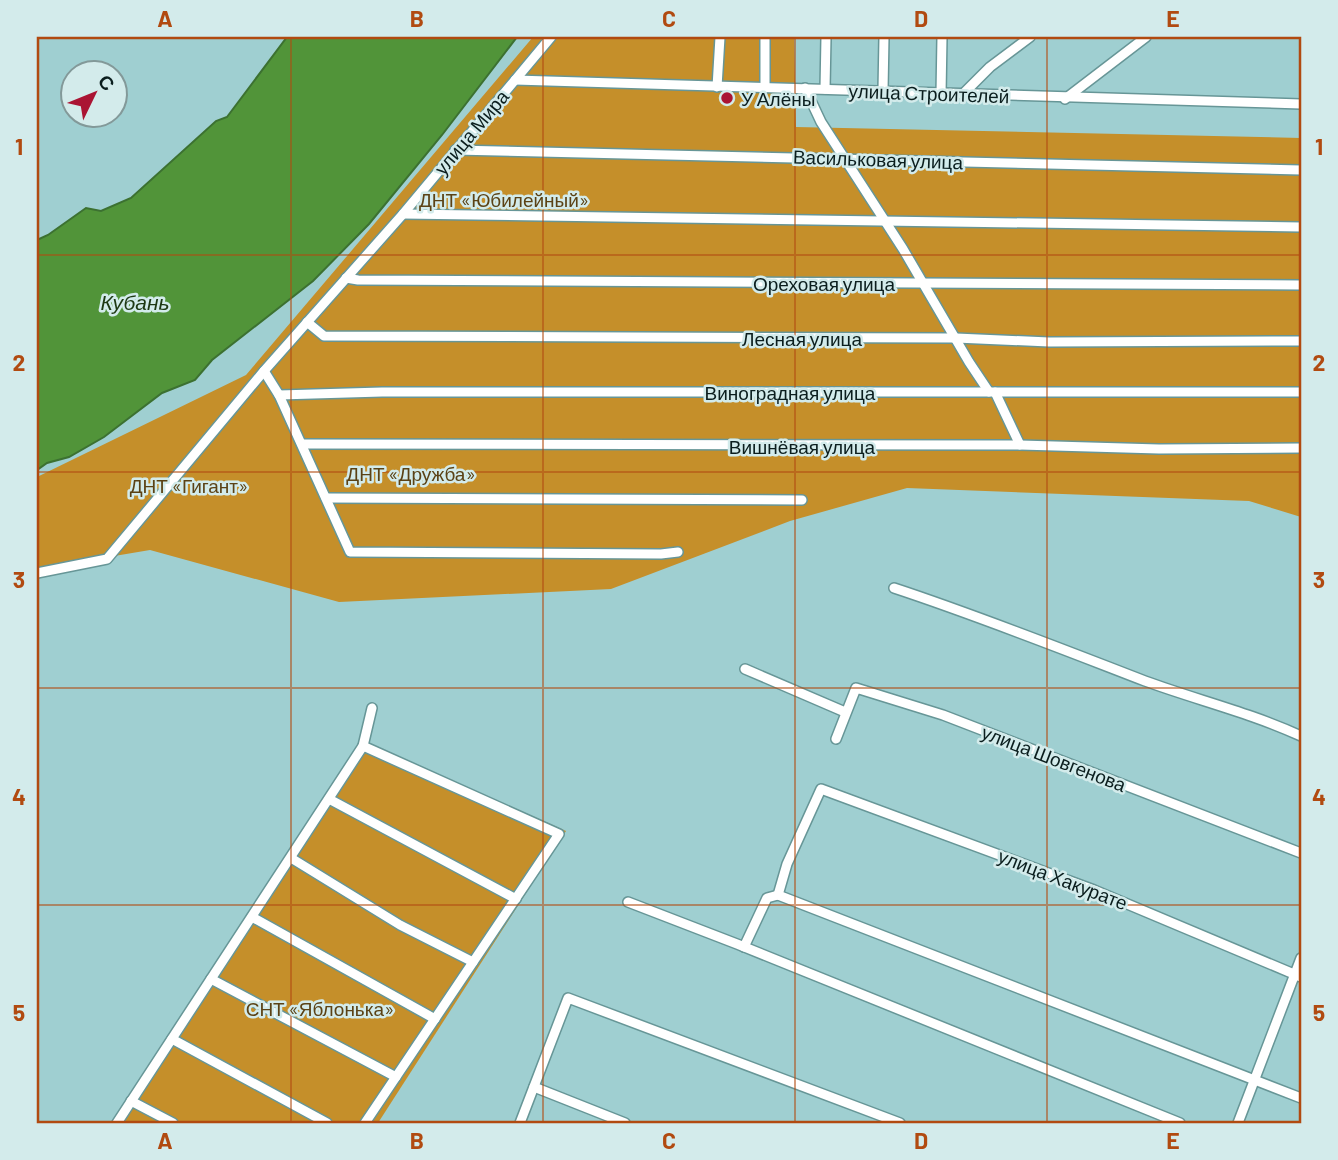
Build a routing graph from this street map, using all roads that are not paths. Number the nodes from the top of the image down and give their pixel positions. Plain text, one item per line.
1 (551, 37) edge
2 (720, 37) edge
3 (765, 37) edge
4 (826, 37) edge
5 (884, 37) edge
6 (942, 37) edge
7 (1030, 37) edge
8 (1146, 37) edge
9 (515, 80) junction
10 (717, 87) junction
11 (765, 88) junction
12 (805, 88) junction
13 (825, 89) junction
14 (883, 90) junction
15 (941, 94) junction
16 (963, 94) junction
17 (1065, 99) junction
18 (1301, 104) edge
19 (455, 150) junction
20 (845, 158) junction
21 (1301, 170) edge
22 (403, 214) junction
23 (884, 221) junction
24 (1301, 227) edge
25 (346, 278) junction
26 (923, 283) junction
27 (1301, 285) edge
28 (307, 322) junction
29 (956, 338) junction
30 (1301, 341) edge
31 (264, 371) junction
32 (992, 392) junction
33 (1301, 392) edge
34 (279, 394) junction
35 (303, 444) junction
36 (1020, 445) junction
37 (1301, 448) edge
38 (326, 498) junction
39 (802, 500) dead end
40 (678, 552) dead end
41 (37, 573) edge
42 (894, 588) dead end
43 (745, 670) dead end
44 (372, 708) dead end
45 (845, 712) junction
46 (1301, 736) edge
47 (836, 739) dead end
48 (363, 746) junction
49 (329, 799) junction
50 (1301, 853) edge
51 (291, 858) junction
52 (778, 895) junction
53 (516, 899) junction
54 (628, 902) dead end
55 (252, 917) junction
56 (744, 947) junction
57 (1301, 958) edge
58 (473, 962) junction
59 (1298, 976) edge
60 (211, 979) junction
61 (435, 1019) junction
62 (172, 1039) junction
63 (396, 1077) junction
64 (1254, 1079) junction
65 (534, 1087) junction
66 (1301, 1098) edge
67 (131, 1101) junction
68 (117, 1123) edge
69 (173, 1123) edge
70 (327, 1123) edge
71 (365, 1123) edge
72 (520, 1123) edge
73 (625, 1123) edge
74 (900, 1123) edge
75 (1180, 1123) edge
76 (1238, 1123) edge

1 - 9 street, улица Мира
2 - 10 street
3 - 11 street
4 - 13 street
5 - 14 street
6 - 15 street
7 - 16 street
8 - 17 street
9 - 10 street, улица Строителей
9 - 19 street, улица Мира
10 - 11 street, улица Строителей
11 - 12 street, улица Строителей
12 - 13 street, улица Строителей
12 - 20 street
13 - 14 street, улица Строителей
14 - 15 street, улица Строителей
15 - 16 street, улица Строителей
16 - 17 street, улица Строителей
17 - 18 street, улица Строителей
19 - 20 street, Васильковая улица
19 - 22 street, улица Мира
20 - 21 street, Васильковая улица
20 - 23 street
22 - 23 street
22 - 25 street, улица Мира
23 - 24 street
23 - 26 street
25 - 26 street, Ореховая улица
25 - 28 street, улица Мира
26 - 27 street, Ореховая улица
26 - 29 street
28 - 29 street, Лесная улица
28 - 31 street, улица Мира
29 - 30 street, Лесная улица
29 - 32 street
31 - 34 street
31 - 41 street, улица Мира
32 - 33 street, Виноградная улица
32 - 34 street, Виноградная улица
32 - 36 street
34 - 35 street
35 - 36 street, Вишнёвая улица
35 - 38 street
36 - 37 street, Вишнёвая улица
38 - 39 street
38 - 40 street
42 - 46 street
43 - 45 street
44 - 48 street
45 - 47 street, улица Шовгенова
45 - 50 street, улица Шовгенова
48 - 49 street
48 - 53 street
49 - 51 street
49 - 53 street
51 - 55 street
51 - 58 street
52 - 56 street
52 - 59 street, улица Хакурате
52 - 64 street
53 - 58 street
54 - 56 street
55 - 60 street
55 - 61 street
56 - 75 street
57 - 59 street
58 - 61 street
59 - 64 street
60 - 62 street
60 - 63 street
61 - 63 street
62 - 67 street
62 - 70 street
63 - 71 street
64 - 66 street
64 - 76 street
65 - 72 street
65 - 73 street
65 - 74 street
67 - 68 street
67 - 69 street

